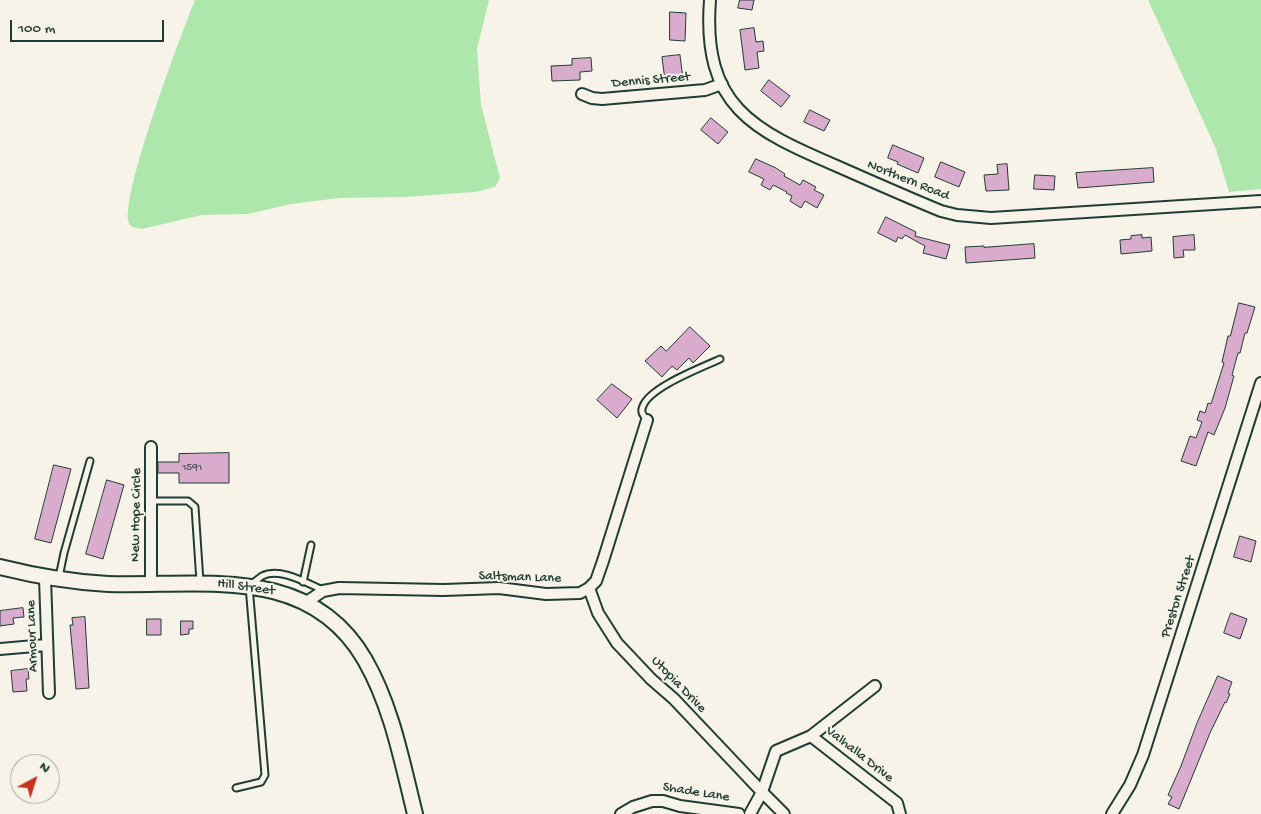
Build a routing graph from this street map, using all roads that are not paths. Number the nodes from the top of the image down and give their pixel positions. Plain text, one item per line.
1 (710, 0) edge
2 (722, 84) junction
3 (582, 94) dead end
4 (1261, 201) edge
5 (720, 359) dead end
6 (1261, 384) edge
7 (647, 420) joint
8 (151, 447) dead end
9 (90, 461) dead end
10 (150, 500) junction
11 (311, 545) dead end
12 (0, 567) edge
13 (44, 578) junction
14 (59, 580) junction
15 (303, 582) junction
16 (150, 583) junction
17 (200, 583) junction
18 (249, 586) junction
19 (589, 588) junction
20 (323, 591) junction
21 (305, 603) junction
22 (46, 645) junction
23 (0, 649) edge
24 (875, 686) dead end
25 (49, 693) dead end
26 (811, 736) junction
27 (236, 788) dead end
28 (762, 792) junction
29 (415, 814) edge
30 (621, 814) edge
31 (740, 814) edge
32 (750, 814) edge
33 (784, 814) edge
34 (900, 814) edge
35 (1112, 814) edge

1 - 2 street, Northern Road
2 - 3 street, Dennis Street
2 - 4 street, Northern Road
5 - 7 lane
6 - 35 street, Preston Street
7 - 19 street
8 - 10 street, New Hope Circle
9 - 14 lane
10 - 16 street, New Hope Circle
10 - 17 lane
11 - 15 lane
12 - 13 street, Hill Street
13 - 14 street, Hill Street
13 - 22 street, Armour Lane
14 - 16 street, Hill Street
15 - 18 lane
15 - 20 lane
16 - 17 street, Hill Street
17 - 18 street, Hill Street
18 - 21 street, Hill Street
18 - 27 lane
19 - 20 street, Saltsman Lane
19 - 28 street, Utopia Drive
20 - 21 street, Saltsman Lane
21 - 29 street, Hill Street
22 - 23 street
22 - 25 street, Armour Lane
24 - 26 street
26 - 28 street, Valhalla Drive
26 - 34 street, Valhalla Drive
28 - 32 street, Valhalla Drive
28 - 33 street
30 - 31 street, Shade Lane

